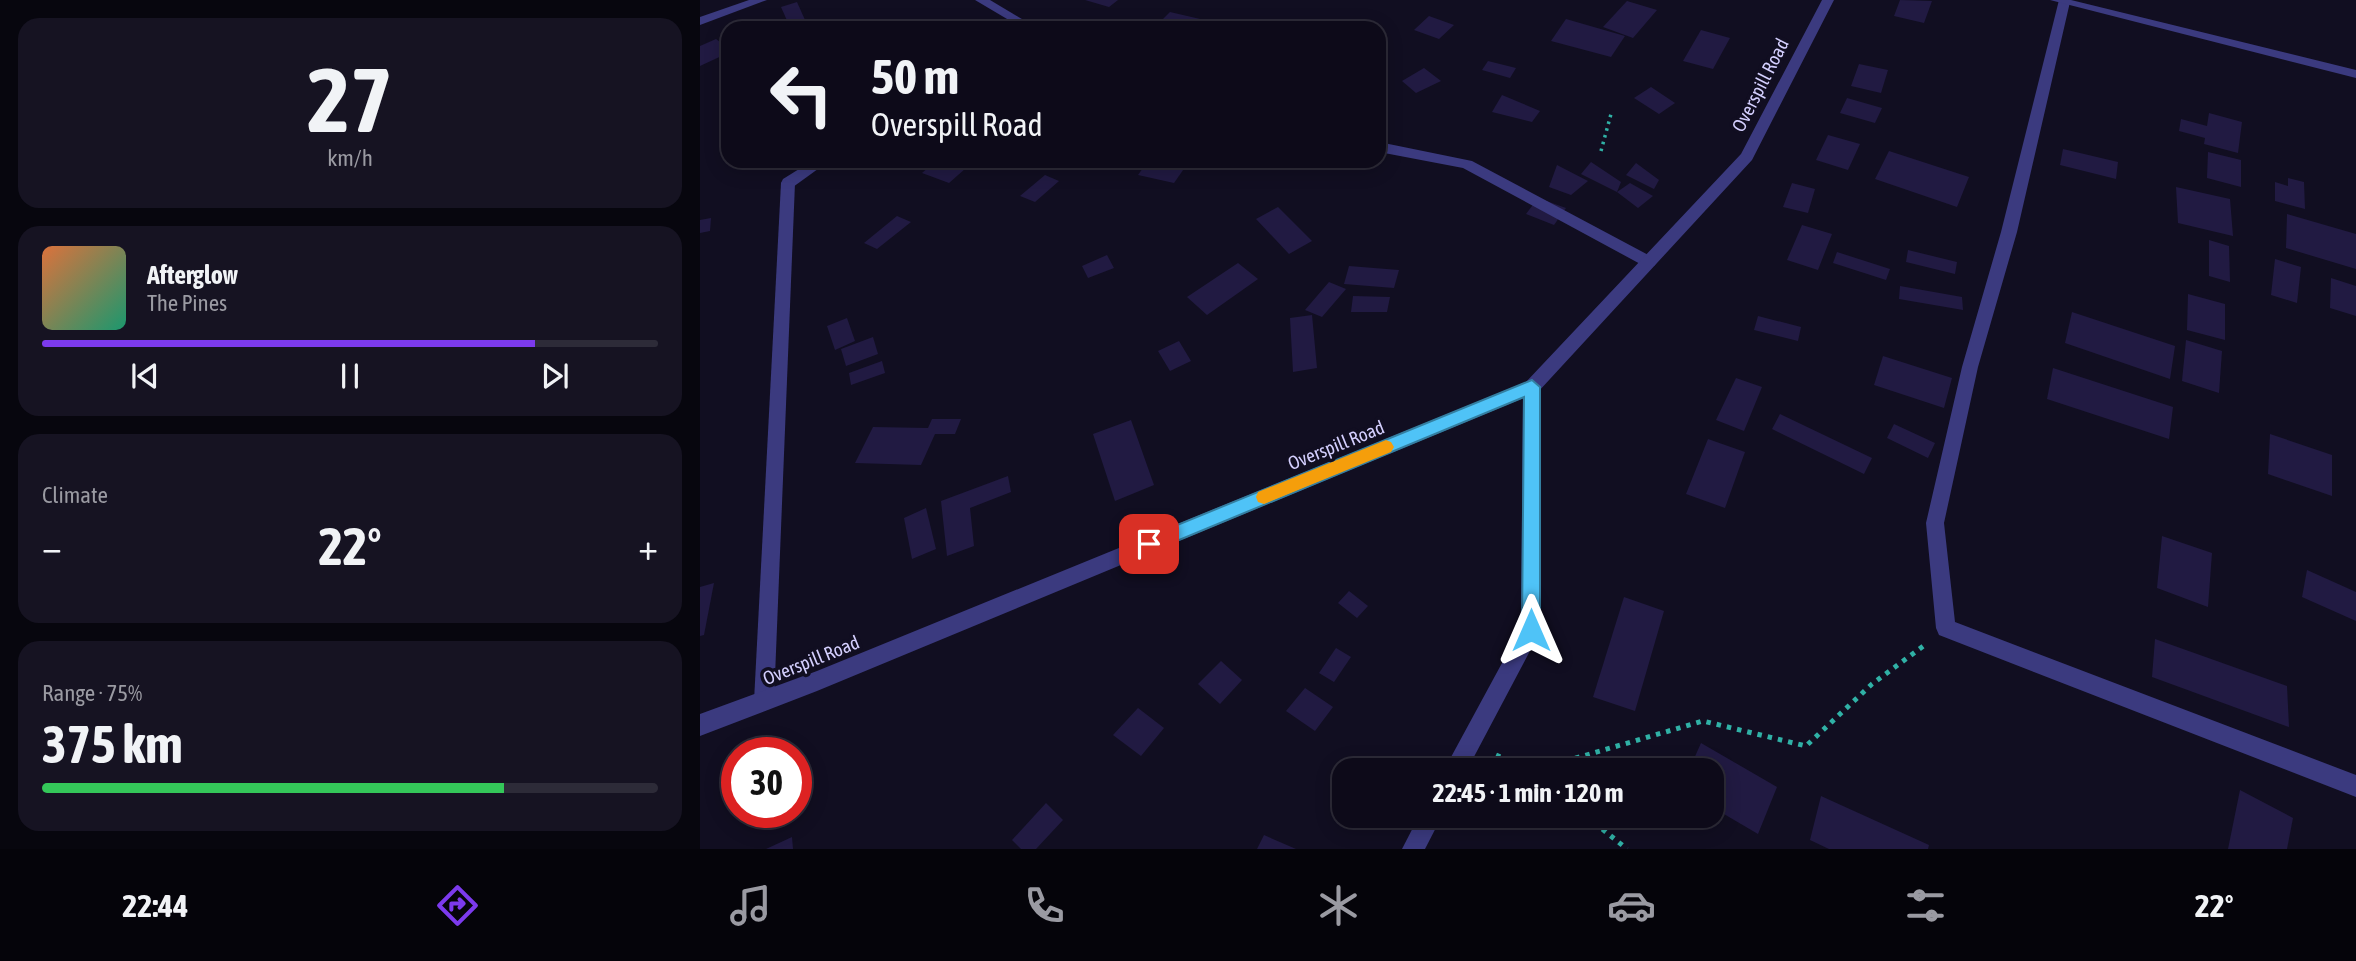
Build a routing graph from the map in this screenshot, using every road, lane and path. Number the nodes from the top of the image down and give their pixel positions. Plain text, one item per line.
1 (761, 0) edge
2 (981, 0) edge
3 (1828, 0) edge
4 (2060, 1) edge
5 (700, 21) edge
6 (1018, 21) edge
7 (2356, 74) edge
8 (1611, 114) dead end
9 (1386, 148) edge
10 (1601, 151) dead end
11 (811, 168) edge
12 (1649, 262) junction
13 (1532, 387) junction
14 (1946, 628) junction
15 (764, 701) junction
16 (700, 725) edge
17 (1470, 743) junction
18 (1462, 758) edge
19 (1505, 758) edge
20 (1575, 758) edge
21 (2356, 786) edge
22 (1424, 828) edge
23 (1601, 828) edge
24 (1413, 849) edge
25 (1627, 849) edge

1 - 5 street
2 - 6 street
3 - 12 street, Overspill Road
4 - 7 street
4 - 14 street
8 - 10 path
9 - 12 street
11 - 15 street
12 - 13 street, Overspill Road
13 - 15 street, Overspill Road
13 - 17 street
14 - 20 path
14 - 21 street
15 - 16 street, Overspill Road
17 - 18 street
17 - 19 path
22 - 24 street
23 - 25 path

